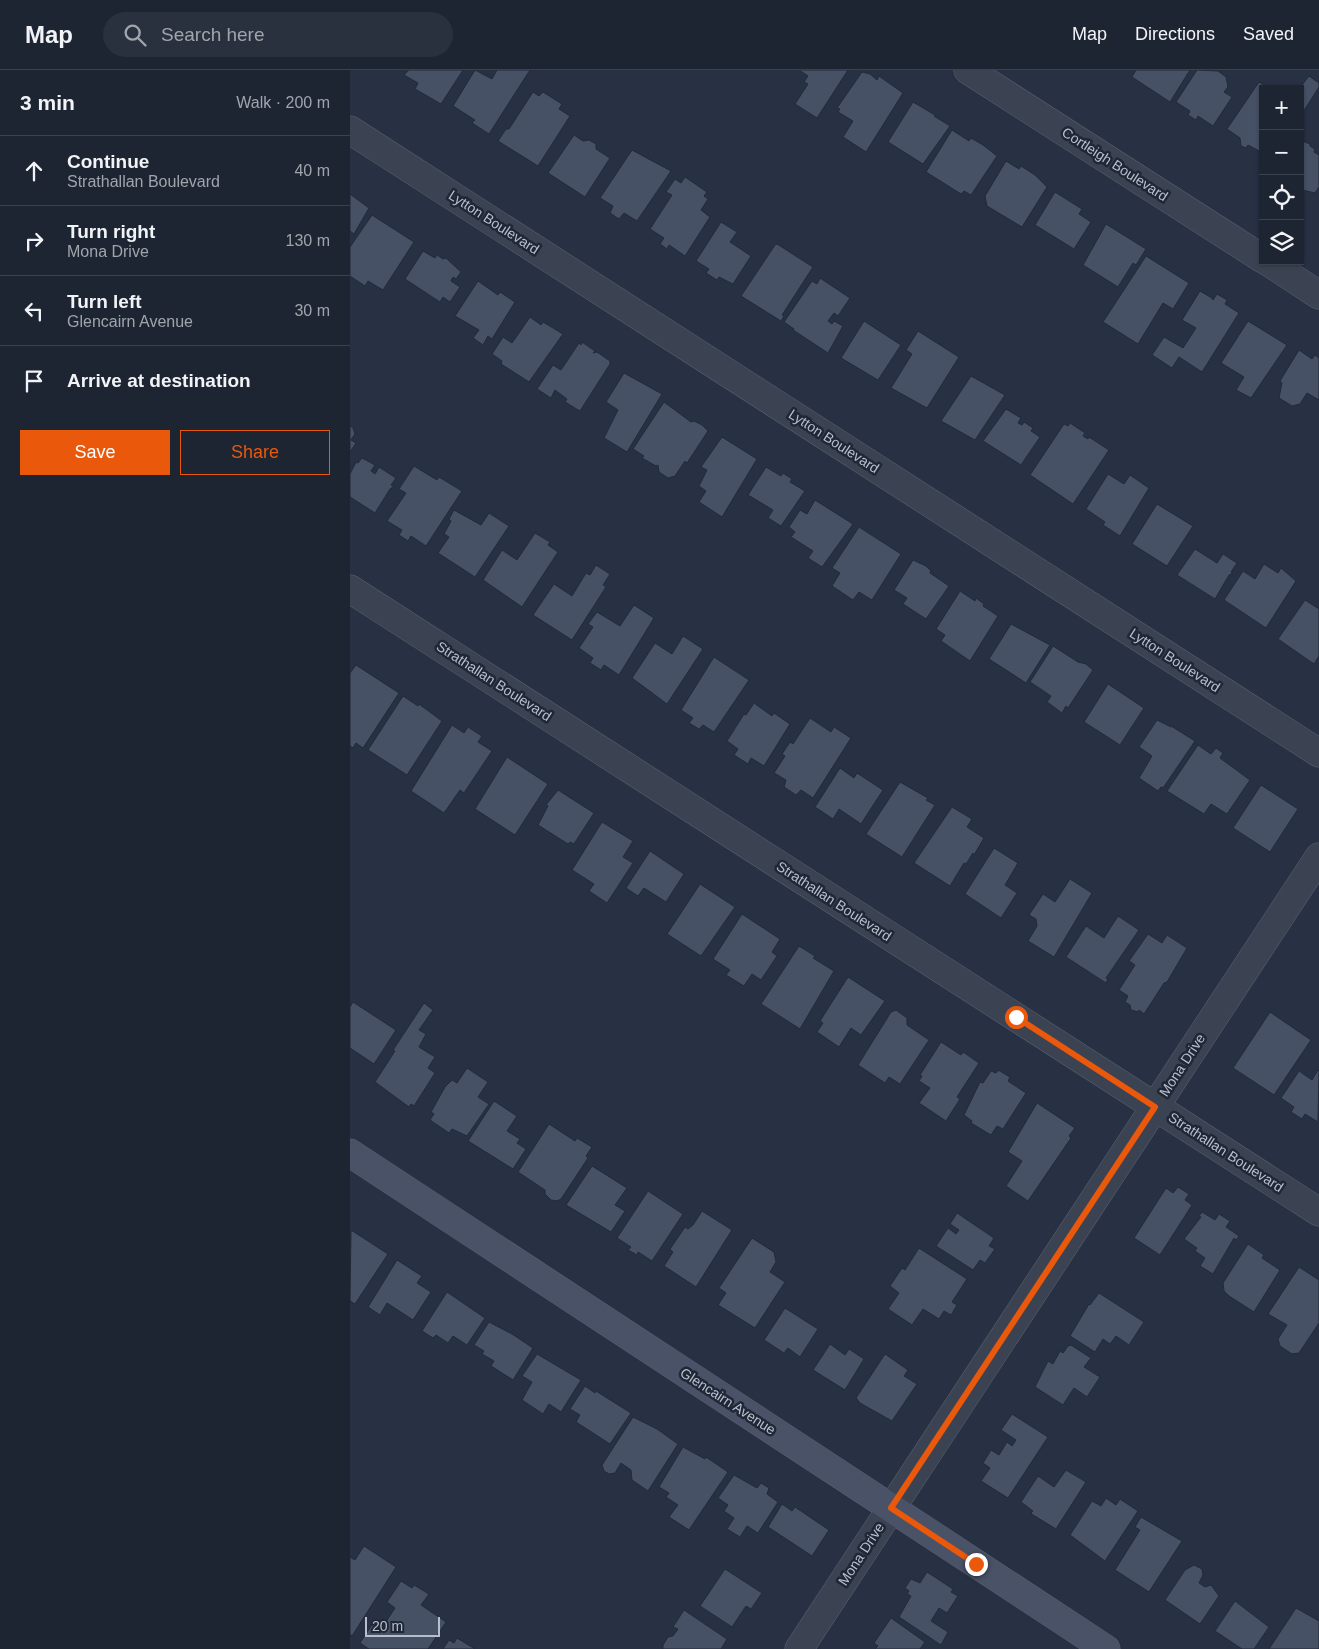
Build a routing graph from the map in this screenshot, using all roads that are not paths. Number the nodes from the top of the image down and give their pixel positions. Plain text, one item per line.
1 (968, 70) edge
2 (350, 130) edge
3 (1259, 256) edge
4 (1272, 265) edge
5 (1319, 295) edge
6 (350, 589) edge
7 (1319, 753) edge
8 (1319, 857) edge
9 (1155, 1107) junction
10 (350, 1153) edge
11 (1319, 1212) edge
12 (891, 1508) junction
13 (800, 1649) edge
14 (1106, 1649) edge

1 - 3 street, Cortleigh Boulevard
2 - 7 street, Lytton Boulevard
4 - 5 street
6 - 9 street, Strathallan Boulevard
8 - 9 street, Mona Drive
9 - 11 street, Strathallan Boulevard
9 - 12 street, Mona Drive
10 - 12 street, Glencairn Avenue
12 - 13 street, Mona Drive
12 - 14 street, Glencairn Avenue

